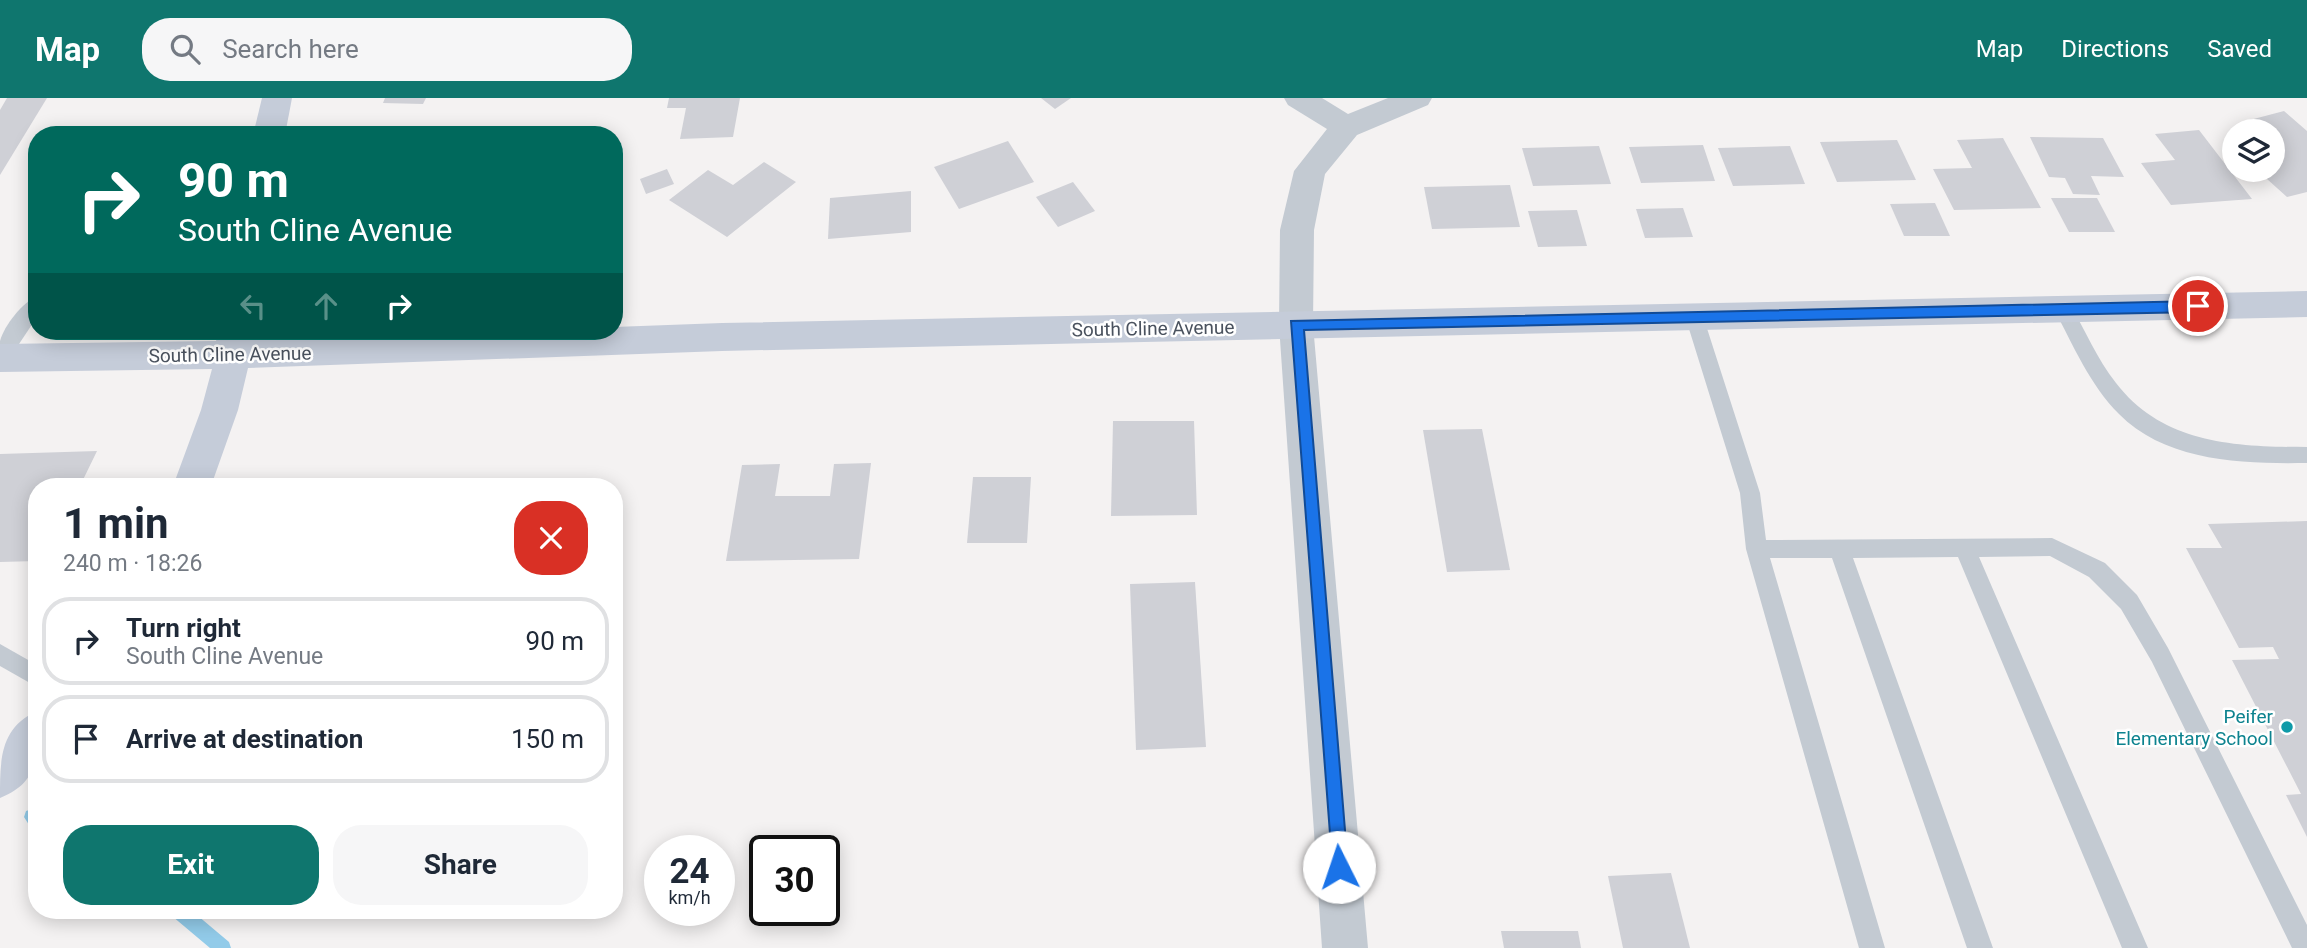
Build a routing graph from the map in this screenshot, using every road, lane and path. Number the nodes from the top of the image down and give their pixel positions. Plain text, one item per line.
1 (277, 98) edge
2 (1299, 98) edge
3 (1418, 98) edge
4 (271, 126) edge
5 (1346, 127) junction
6 (2307, 304) edge
7 (2063, 309) junction
8 (28, 313) edge
9 (1694, 316) junction
10 (1296, 325) junction
11 (623, 338) edge
12 (478, 340) edge
13 (234, 343) edge
14 (0, 358) edge
15 (2307, 455) edge
16 (194, 478) edge
17 (1964, 547) junction
18 (1839, 548) junction
19 (1757, 549) junction
20 (0, 654) edge
21 (28, 671) edge
22 (28, 742) edge
23 (0, 777) edge
24 (1346, 948) edge
25 (1872, 948) edge
26 (1980, 948) edge
27 (2135, 948) edge
28 (2305, 948) edge

1 - 4 street
2 - 5 street
3 - 5 street
5 - 10 street
6 - 7 street, South Cline Avenue
7 - 9 street, South Cline Avenue
7 - 15 lane
8 - 14 lane
9 - 10 street, South Cline Avenue
9 - 19 lane
10 - 11 street, South Cline Avenue
10 - 24 street
12 - 13 street, South Cline Avenue
13 - 14 street, South Cline Avenue
13 - 16 street
17 - 18 lane
17 - 27 lane
17 - 28 lane
18 - 19 lane
18 - 26 lane
19 - 25 lane
20 - 21 lane
22 - 23 street

